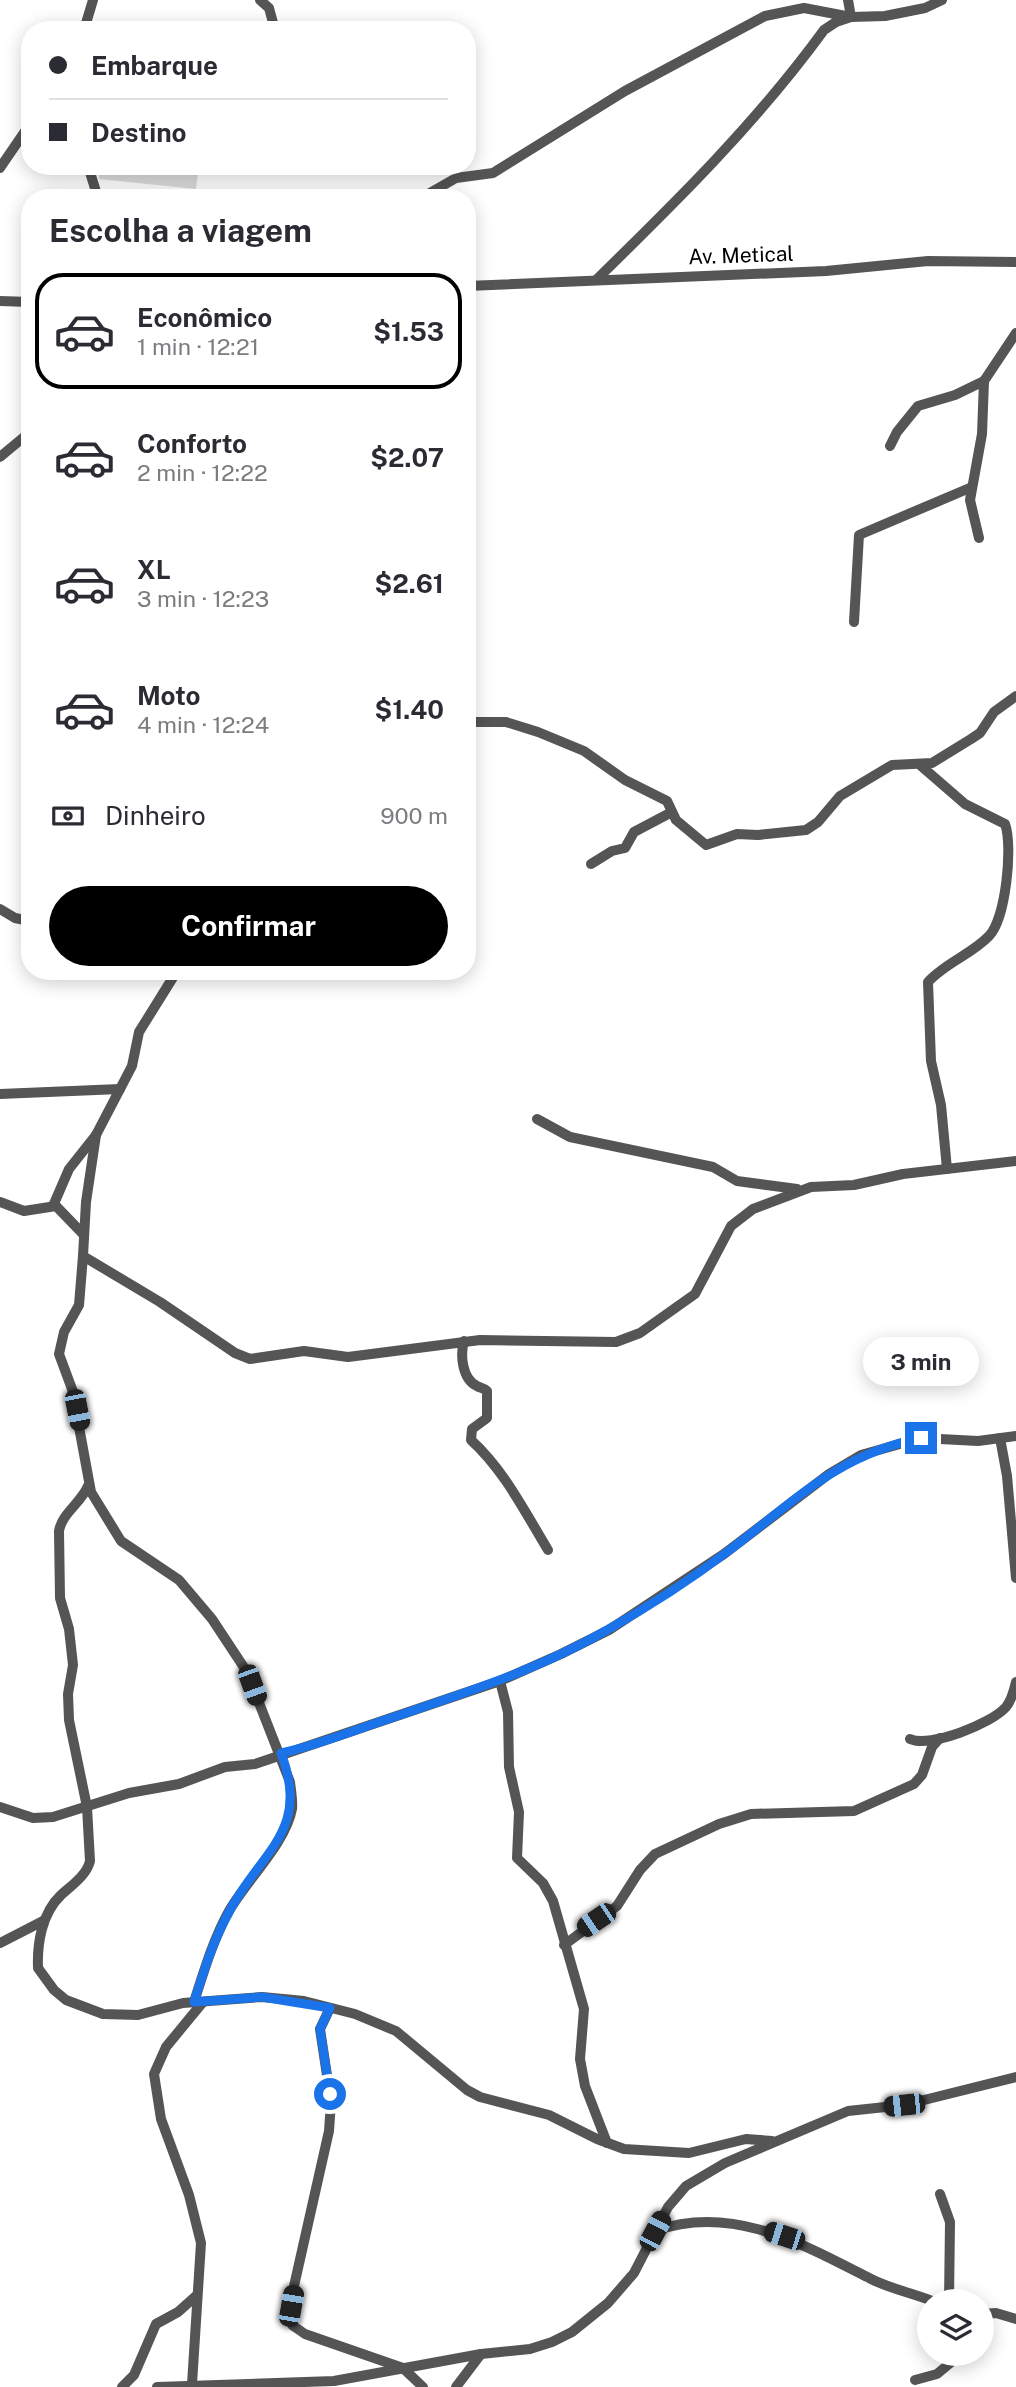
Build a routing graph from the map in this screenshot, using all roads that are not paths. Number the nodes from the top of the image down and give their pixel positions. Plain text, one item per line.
1 (93, 0) edge
2 (848, 0) edge
3 (942, 0) edge
4 (266, 3) edge
5 (851, 17) junction
6 (87, 21) edge
7 (272, 21) edge
8 (21, 137) edge
9 (0, 168) edge
10 (437, 189) edge
11 (1016, 262) edge
12 (596, 280) junction
13 (476, 286) edge
14 (0, 301) edge
15 (21, 302) edge
16 (1016, 333) edge
17 (984, 381) junction
18 (21, 440) edge
19 (890, 446) dead end
20 (0, 457) edge
21 (972, 487) junction
22 (979, 538) dead end
23 (855, 622) dead end
24 (1016, 696) edge
25 (476, 723) edge
26 (920, 765) junction
27 (670, 813) junction
28 (592, 864) dead end
29 (0, 909) edge
30 (21, 919) edge
31 (171, 980) edge
32 (120, 1089) junction
33 (0, 1094) edge
34 (537, 1119) dead end
35 (96, 1135) junction
36 (1016, 1161) edge
37 (947, 1169) junction
38 (797, 1189) junction
39 (0, 1202) edge
40 (53, 1206) junction
41 (83, 1234) junction
42 (83, 1256) junction
43 (464, 1342) junction
44 (1016, 1436) edge
45 (1000, 1437) junction
46 (88, 1486) junction
47 (548, 1550) dead end
48 (1016, 1578) edge
49 (500, 1681) junction
50 (1016, 1682) edge
51 (1016, 1709) edge
52 (996, 1715) junction
53 (940, 1738) junction
54 (910, 1739) dead end
55 (281, 1753) junction
56 (0, 1807) edge
57 (87, 1807) junction
58 (43, 1922) junction
59 (0, 1943) edge
60 (564, 1945) junction
61 (198, 2002) junction
62 (330, 2008) junction
63 (1016, 2077) edge
64 (772, 2141) junction
65 (607, 2143) junction
66 (940, 2194) dead end
67 (655, 2231) junction
68 (949, 2289) edge
69 (196, 2296) junction
70 (917, 2296) edge
71 (994, 2312) edge
72 (1016, 2319) edge
73 (481, 2354) junction
74 (947, 2366) edge
75 (403, 2368) junction
76 (915, 2380) dead end
77 (194, 2385) edge
78 (273, 2385) edge
79 (299, 2385) edge
80 (122, 2387) edge
81 (157, 2387) edge
82 (423, 2387) edge
83 (456, 2387) edge

1 - 6 street
2 - 5 street
3 - 5 street
4 - 7 street
5 - 10 street
5 - 12 street
8 - 9 street
11 - 12 street, Av. Metical
12 - 13 street, Av. Metical
14 - 15 street
16 - 17 street
17 - 19 street
17 - 21 street
18 - 20 street
21 - 22 street
21 - 23 street
24 - 26 street
25 - 27 street
26 - 27 street
26 - 37 street
27 - 28 street
29 - 30 street
31 - 32 street
32 - 33 street
32 - 35 street
34 - 38 street
35 - 40 street
35 - 41 street
36 - 37 street
37 - 38 street
38 - 43 street
39 - 40 street
40 - 41 street
41 - 42 street
42 - 43 street
42 - 46 street
43 - 47 street
44 - 45 street
45 - 48 street
45 - 49 street
46 - 55 street
46 - 57 street
49 - 55 street
49 - 60 street
50 - 52 street
51 - 52 street
52 - 53 street
53 - 54 street
53 - 60 street
55 - 57 street
55 - 61 street
56 - 57 street
57 - 58 street
58 - 59 street
58 - 61 street
60 - 65 street
61 - 62 street
61 - 69 street
62 - 65 street
62 - 75 street
63 - 64 street
64 - 65 street
64 - 67 street
66 - 68 street
67 - 70 street
67 - 73 street
69 - 77 street
69 - 80 street
71 - 72 street
73 - 75 street
73 - 83 street
74 - 76 street
75 - 79 street
75 - 82 street
77 - 78 street
77 - 81 street
78 - 79 street

